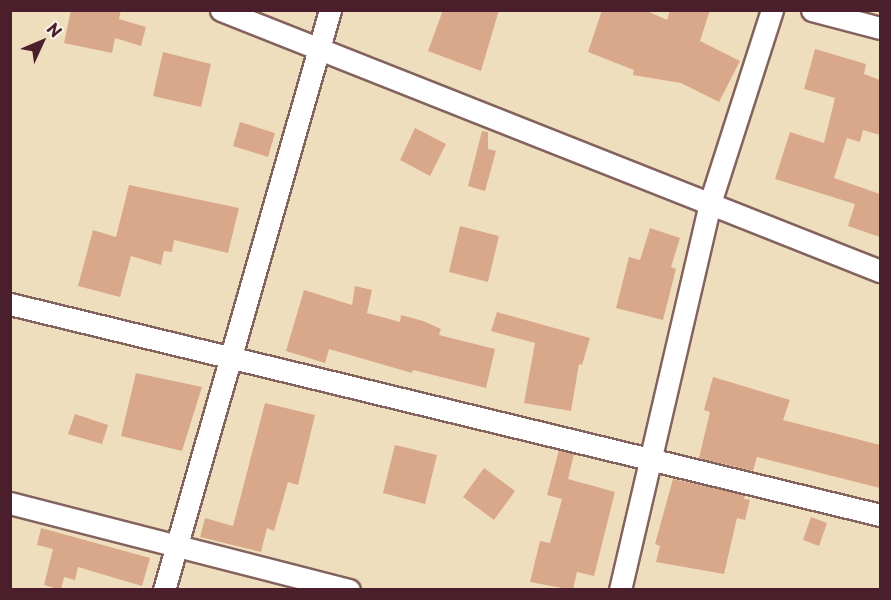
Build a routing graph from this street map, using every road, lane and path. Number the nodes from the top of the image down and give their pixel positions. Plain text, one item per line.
1 (220, 10) edge
2 (330, 10) edge
3 (772, 10) edge
4 (812, 10) edge
5 (880, 28) edge
6 (319, 49) junction
7 (710, 204) junction
8 (880, 271) edge
9 (10, 304) edge
10 (228, 356) junction
11 (653, 461) junction
12 (10, 502) edge
13 (880, 515) edge
14 (176, 545) junction
15 (164, 590) edge
16 (349, 590) edge
17 (620, 590) edge

1 - 6 street
2 - 6 street
3 - 7 street
4 - 5 street
6 - 7 street
6 - 10 street
7 - 8 street
7 - 11 street
9 - 10 street
10 - 11 street
10 - 14 street
11 - 13 street
11 - 17 street
12 - 14 street
14 - 15 street
14 - 16 street

